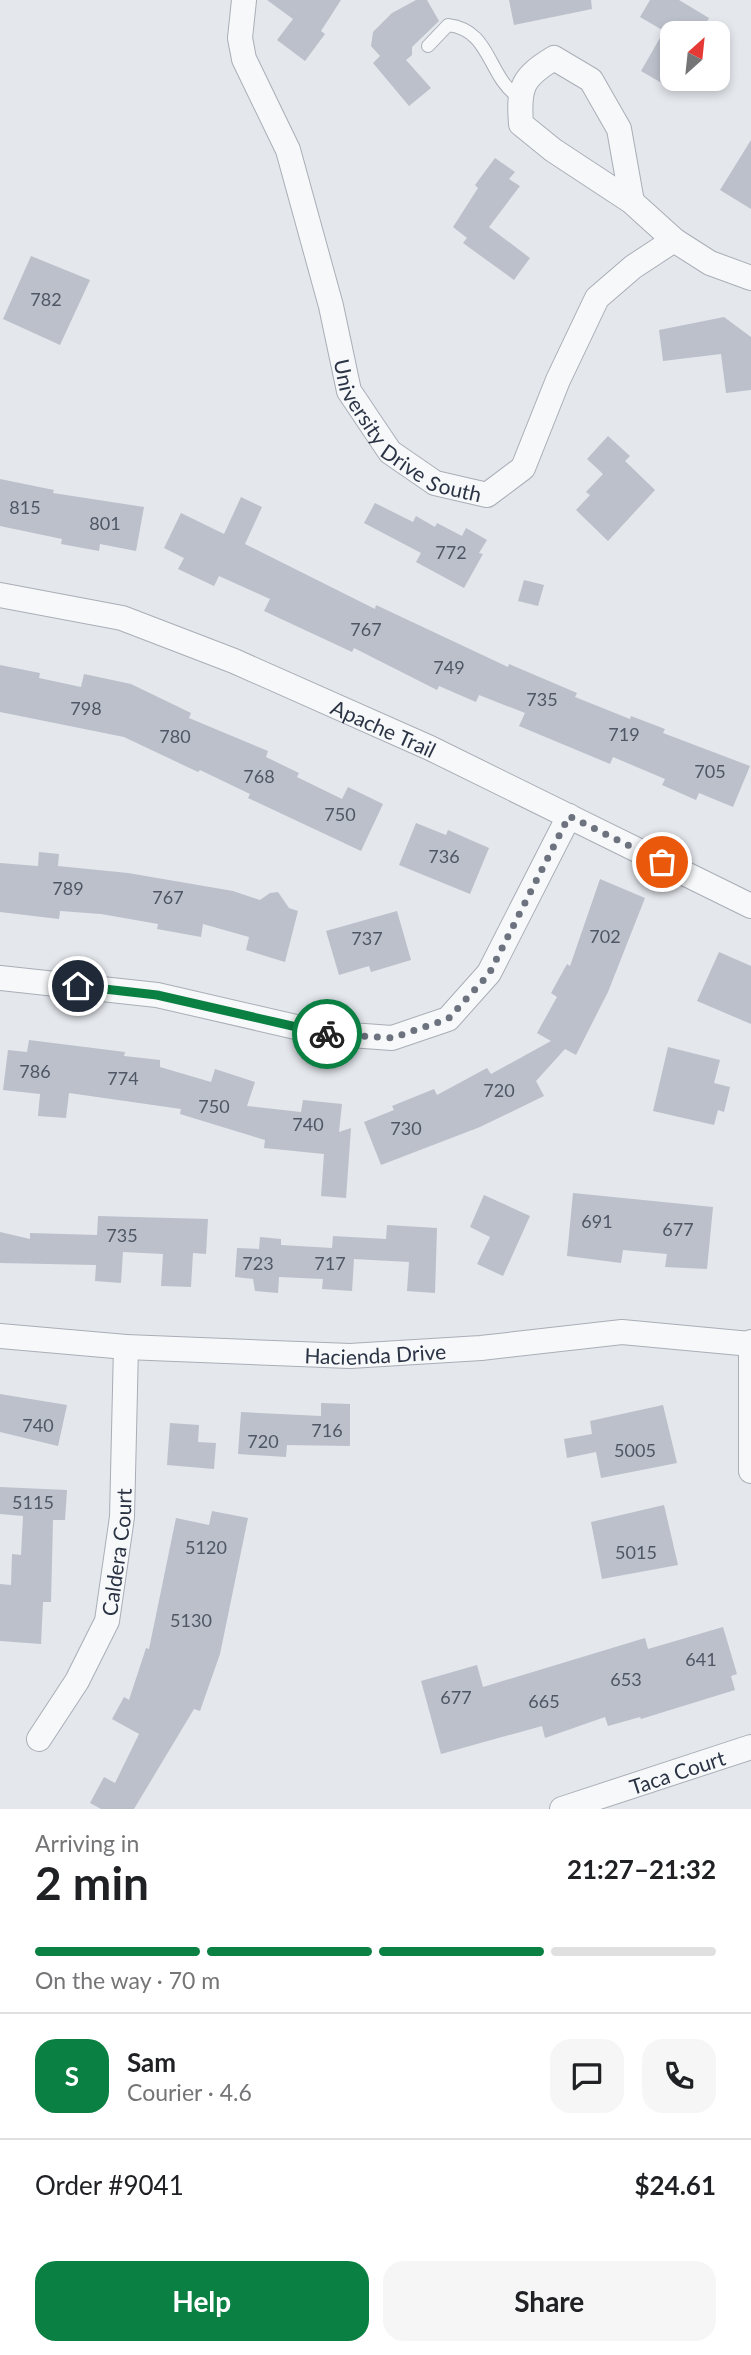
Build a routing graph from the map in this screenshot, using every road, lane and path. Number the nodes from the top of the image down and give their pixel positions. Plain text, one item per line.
1 (244, 0) edge
2 (428, 46) dead end
3 (518, 97) junction
4 (632, 202) junction
5 (674, 240) junction
6 (751, 278) edge
7 (0, 595) edge
8 (569, 816) junction
9 (751, 906) edge
10 (0, 978) edge
11 (0, 1336) edge
12 (751, 1343) edge
13 (127, 1346) junction
14 (751, 1471) edge
15 (39, 1740) dead end
16 (751, 1747) edge
17 (562, 1809) edge

1 - 5 street, University Drive South
2 - 3 lane
3 - 4 street
3 - 4 street
4 - 5 street
5 - 6 street
7 - 8 street, Apache Trail
8 - 9 street, Apache Trail
8 - 10 street
11 - 13 street, Hacienda Drive
12 - 13 street, Hacienda Drive
12 - 14 street
13 - 15 street, Caldera Court
16 - 17 street, Taca Court

